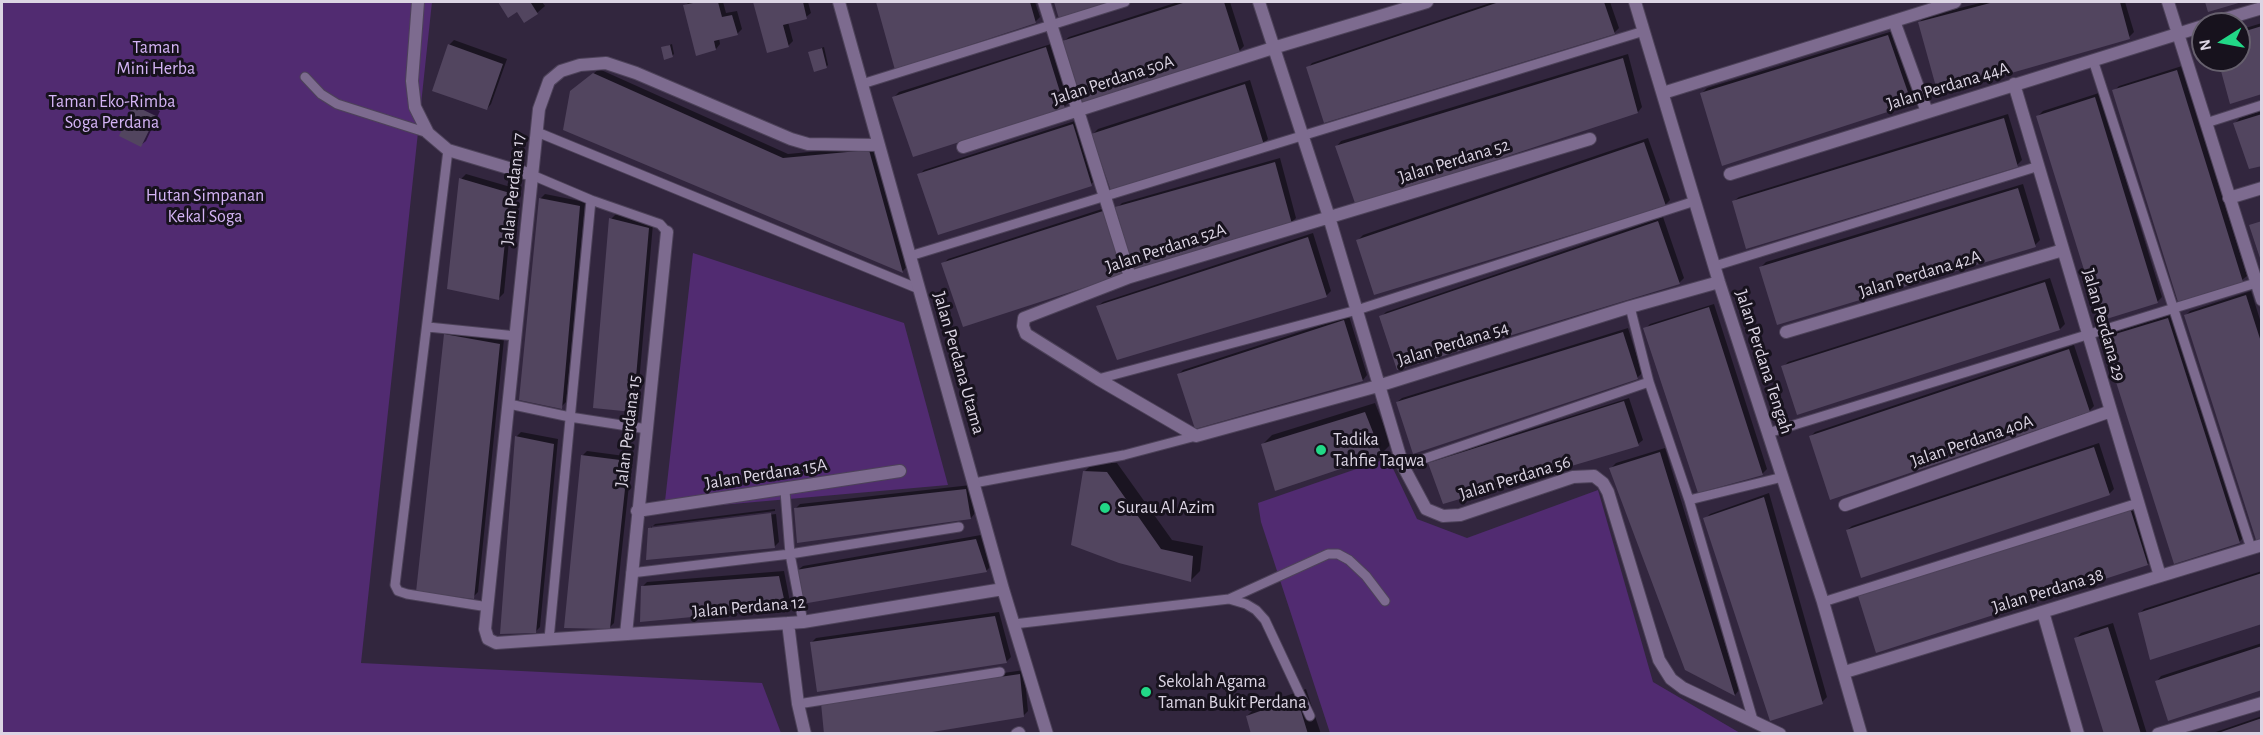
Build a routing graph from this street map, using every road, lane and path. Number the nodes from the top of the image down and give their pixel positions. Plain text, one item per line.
1 (418, 2) edge
2 (839, 2) edge
3 (1044, 2) edge
4 (1125, 2) edge
5 (1259, 2) edge
6 (1427, 2) edge
7 (1635, 2) edge
8 (1955, 2) edge
9 (2168, 2) edge
10 (1894, 21) junction
11 (1050, 24) junction
12 (2191, 29) edge
13 (1644, 31) junction
14 (2178, 33) junction
15 (1273, 48) junction
16 (2093, 60) junction
17 (305, 77) dead end
18 (862, 84) junction
19 (2014, 84) junction
20 (1663, 93) junction
21 (2262, 105) edge
22 (1078, 110) junction
23 (1926, 112) junction
24 (2206, 123) junction
25 (537, 132) junction
26 (428, 133) junction
27 (1303, 136) junction
28 (1590, 140) dead end
29 (878, 144) junction
30 (963, 147) dead end
31 (448, 150) junction
32 (2038, 166) junction
33 (1730, 174) dead end
34 (532, 175) junction
35 (2262, 188) edge
36 (1104, 197) junction
37 (2229, 198) junction
38 (591, 200) junction
39 (1695, 201) junction
40 (1329, 217) junction
41 (667, 232) joint
42 (2063, 250) junction
43 (910, 256) junction
44 (1715, 266) junction
45 (1130, 276) junction
46 (1719, 282) junction
47 (2259, 282) edge
48 (919, 289) junction
49 (2262, 300) edge
50 (1630, 307) junction
51 (2172, 308) junction
52 (1357, 310) junction
53 (428, 327) junction
54 (1786, 333) dead end
55 (2088, 334) junction
56 (516, 336) junction
57 (1098, 379) junction
58 (1649, 382) junction
59 (1378, 386) junction
60 (508, 404) junction
61 (2111, 411) junction
62 (570, 417) junction
63 (647, 429) junction
64 (1768, 433) junction
65 (1196, 436) junction
66 (1402, 466) junction
67 (900, 471) dead end
68 (1783, 477) junction
69 (974, 483) junction
70 (784, 490) junction
71 (1689, 500) junction
72 (2138, 503) junction
73 (1845, 505) dead end
74 (637, 511) junction
75 (959, 527) dead end
76 (2256, 547) edge
77 (790, 554) junction
78 (631, 573) junction
79 (2160, 576) junction
80 (1003, 589) junction
81 (1229, 599) junction
82 (1385, 601) dead end
83 (1823, 602) junction
84 (488, 607) junction
85 (2043, 612) junction
86 (803, 622) junction
87 (788, 623) junction
88 (1014, 624) junction
89 (626, 634) junction
90 (549, 639) junction
91 (496, 642) joint
92 (1000, 672) dead end
93 (1845, 672) junction
94 (2262, 703) edge
95 (798, 704) junction
96 (1310, 717) dead end
97 (1753, 720) junction
98 (805, 734) edge
99 (1047, 734) edge
100 (1780, 734) edge
101 (1861, 734) edge
102 (2078, 734) edge
103 (2158, 734) edge

1 - 26 street
2 - 18 street, Jalan Perdana Utama
3 - 11 street
4 - 11 lane
5 - 15 street, Jalan Perdana 56
6 - 15 street, Jalan Perdana 50A
7 - 13 street, Jalan Perdana Tengah
8 - 10 street
9 - 14 street
10 - 20 street
10 - 23 street
11 - 18 lane
11 - 22 street
12 - 14 street, Jalan Perdana 44A
13 - 20 street, Jalan Perdana Tengah
13 - 27 lane
14 - 16 street, Jalan Perdana 44A
14 - 24 street
15 - 22 street, Jalan Perdana 50A
15 - 27 street, Jalan Perdana 56
16 - 19 street, Jalan Perdana 44A
16 - 51 lane
17 - 26 lane
18 - 29 street, Jalan Perdana Utama
19 - 23 street, Jalan Perdana 44A
19 - 32 street, Jalan Perdana 29
20 - 39 street, Jalan Perdana Tengah
21 - 24 lane
22 - 30 street, Jalan Perdana 50A
22 - 36 street
23 - 33 street, Jalan Perdana 44A
24 - 37 street
25 - 29 street, Jalan Perdana 17
25 - 34 street, Jalan Perdana 17
25 - 48 lane
26 - 31 street
27 - 36 lane
27 - 40 street, Jalan Perdana 56
28 - 40 street, Jalan Perdana 52
29 - 43 street, Jalan Perdana Utama
31 - 34 street
31 - 53 lane
32 - 42 street, Jalan Perdana 29
32 - 44 lane
34 - 38 lane
34 - 56 street, Jalan Perdana 17
35 - 37 street
36 - 43 lane
36 - 45 street
37 - 47 street
38 - 41 lane
38 - 62 lane
39 - 44 street, Jalan Perdana Tengah
39 - 52 lane
40 - 45 street, Jalan Perdana 52A
40 - 52 street, Jalan Perdana 56
41 - 63 street, Jalan Perdana 15
42 - 54 street, Jalan Perdana 42A
42 - 55 street, Jalan Perdana 29
43 - 48 street, Jalan Perdana Utama
44 - 46 street, Jalan Perdana Tengah
45 - 57 street, Jalan Perdana 52A
46 - 50 street, Jalan Perdana 54
46 - 64 street, Jalan Perdana Tengah
47 - 49 street
47 - 51 lane
48 - 69 street, Jalan Perdana Utama
50 - 58 lane
50 - 59 street, Jalan Perdana 54
51 - 55 lane
51 - 76 lane
52 - 57 lane
52 - 59 street, Jalan Perdana 56
53 - 56 lane
53 - 84 lane
55 - 61 street, Jalan Perdana 29
55 - 64 lane
56 - 60 street, Jalan Perdana 17
57 - 65 street
58 - 66 lane
58 - 71 lane
59 - 65 street, Jalan Perdana 54
59 - 66 street, Jalan Perdana 56
60 - 62 lane
60 - 84 street, Jalan Perdana 17
61 - 72 street, Jalan Perdana 29
61 - 73 street, Jalan Perdana 40A
62 - 63 lane
62 - 90 lane
63 - 74 street, Jalan Perdana 15
64 - 68 street, Jalan Perdana Tengah
65 - 69 lane
66 - 97 street, Jalan Perdana 56
67 - 70 street, Jalan Perdana 15A
68 - 71 lane
68 - 83 street, Jalan Perdana Tengah
69 - 80 street, Jalan Perdana Utama
70 - 74 street, Jalan Perdana 15A
70 - 77 lane
71 - 97 lane
72 - 79 street, Jalan Perdana 29
72 - 83 lane
74 - 78 street, Jalan Perdana 15
75 - 77 lane
76 - 79 street, Jalan Perdana 38
77 - 78 lane
77 - 86 lane
78 - 89 street, Jalan Perdana 15
79 - 85 street, Jalan Perdana 38
80 - 86 street, Jalan Perdana 12
80 - 88 street, Jalan Perdana Utama
81 - 82 lane
81 - 88 lane
81 - 96 lane
83 - 93 street, Jalan Perdana Tengah
84 - 91 street, Jalan Perdana 17
85 - 93 street, Jalan Perdana 38
85 - 102 street
86 - 87 street, Jalan Perdana 12
87 - 89 street, Jalan Perdana 12
87 - 95 street
88 - 99 street, Jalan Perdana Utama
89 - 90 street, Jalan Perdana 12
90 - 91 street, Jalan Perdana 12
92 - 95 lane
93 - 101 street, Jalan Perdana Tengah
94 - 103 street
95 - 98 street
97 - 100 street, Jalan Perdana 56

